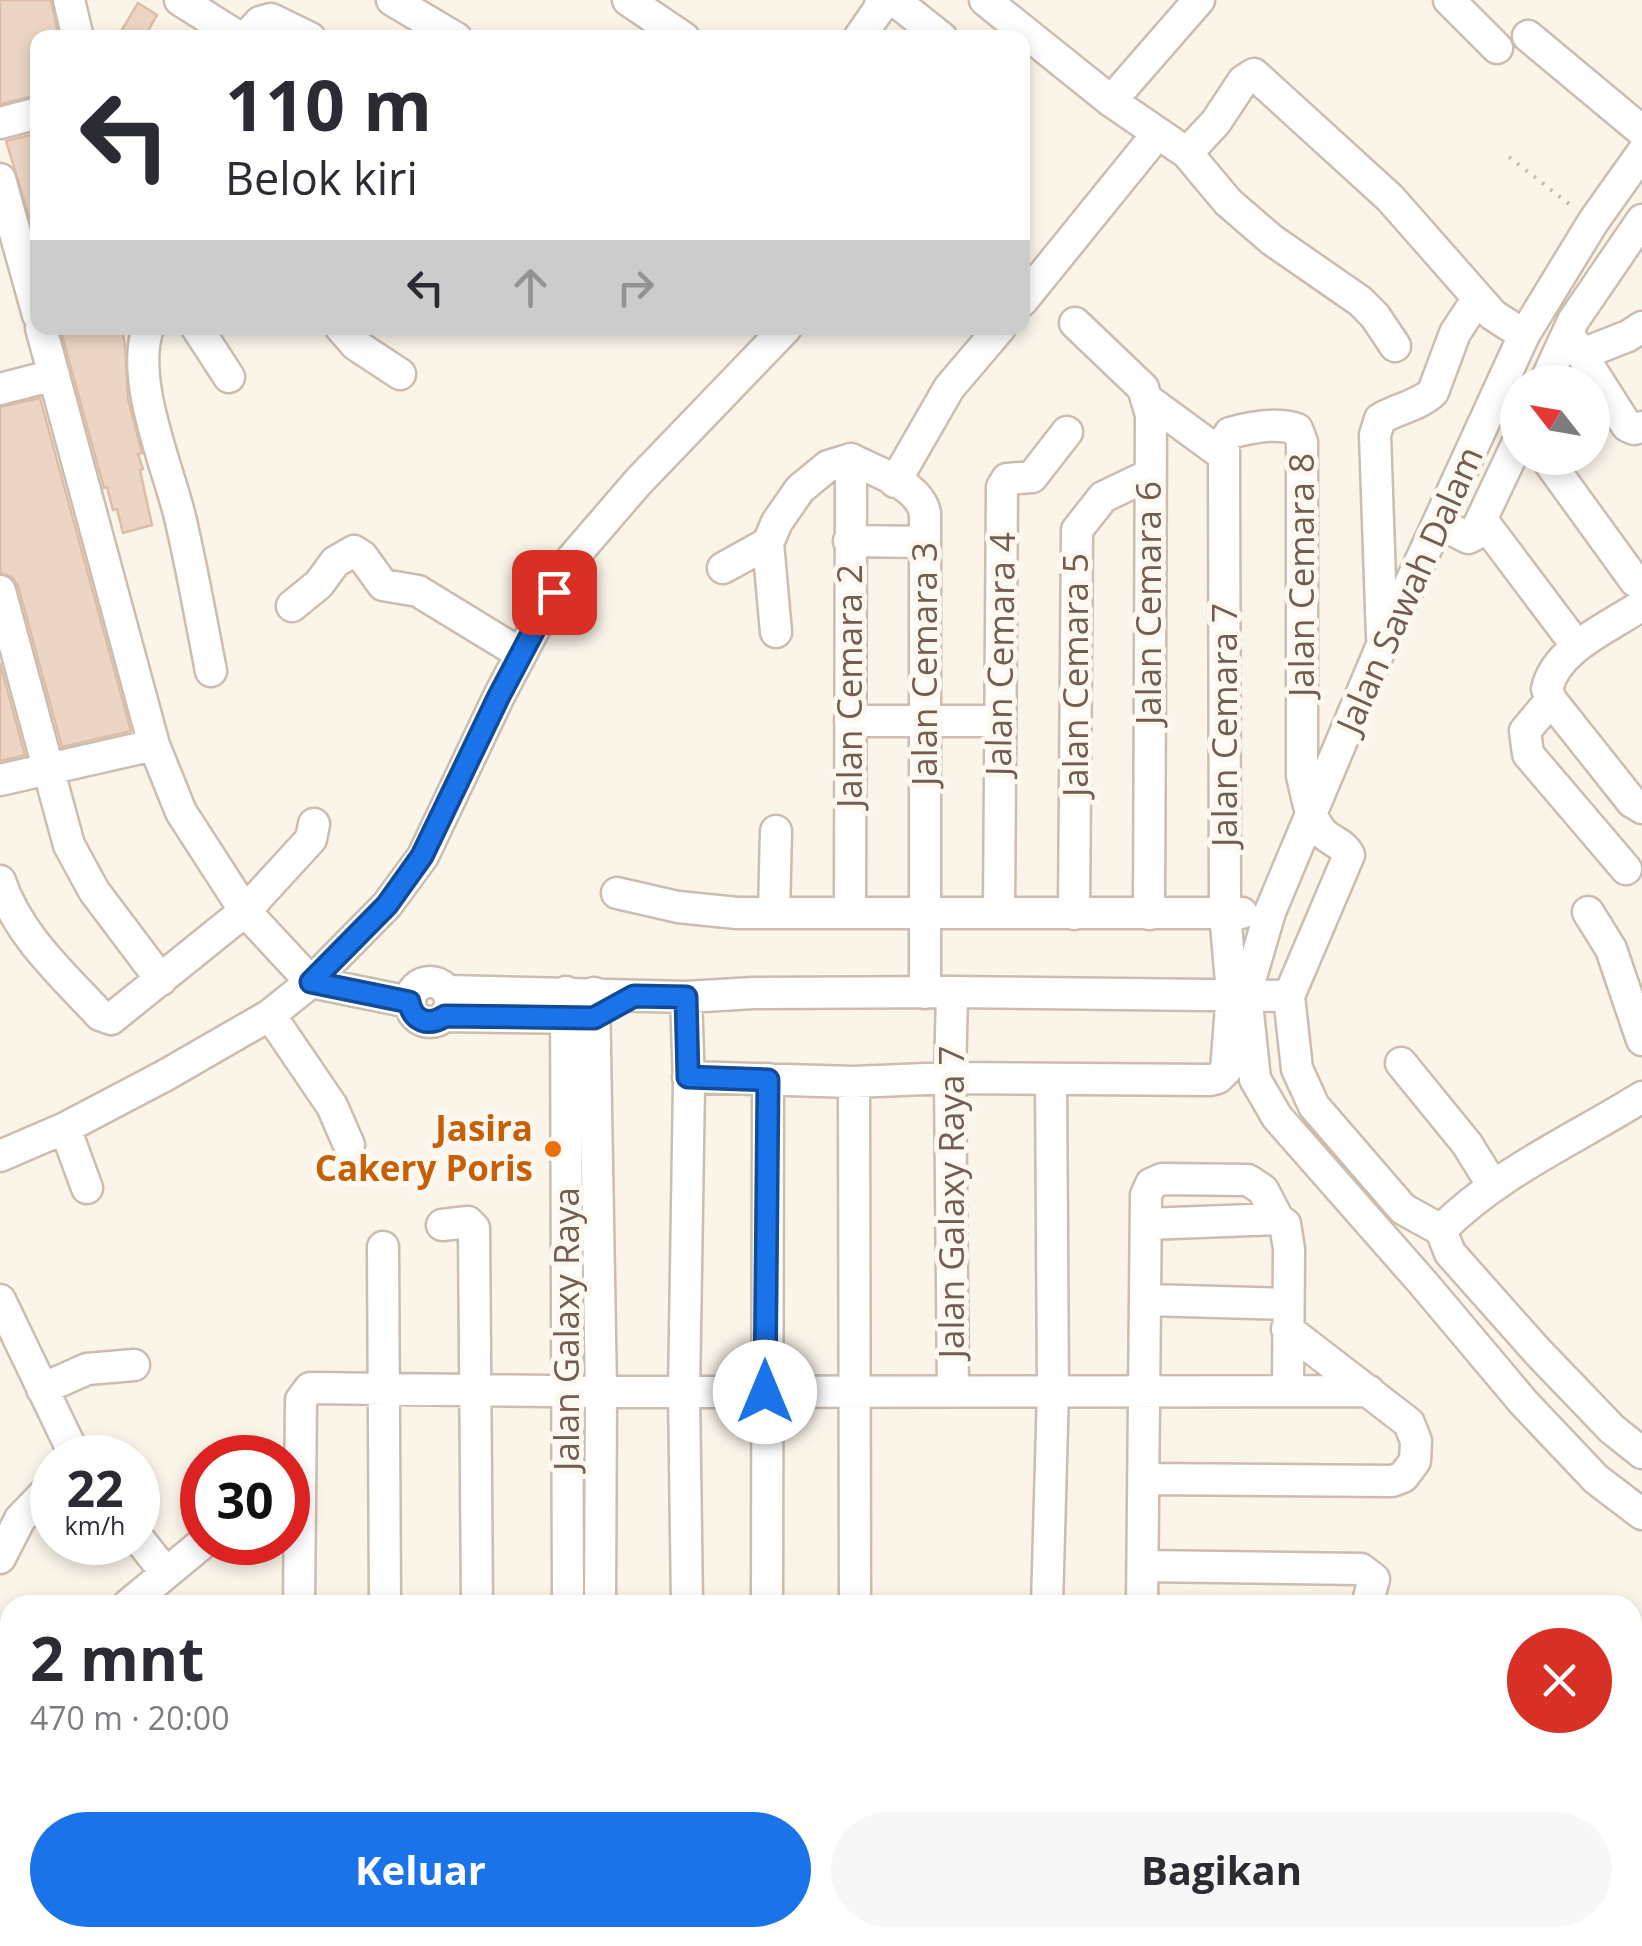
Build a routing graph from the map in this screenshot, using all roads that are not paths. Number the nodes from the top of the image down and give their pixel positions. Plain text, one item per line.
1 (69, 0) edge
2 (180, 0) edge
3 (392, 0) edge
4 (628, 0) edge
5 (1199, 0) edge
6 (1449, 0) edge
7 (881, 1) edge
8 (1005, 7) edge
9 (258, 24) edge
10 (76, 30) edge
11 (296, 30) edge
12 (443, 30) edge
13 (672, 30) edge
14 (864, 30) edge
15 (932, 30) edge
16 (1528, 36) dead end
17 (1498, 48) dead end
18 (1111, 101) junction
19 (30, 115) edge
20 (0, 124) edge
21 (1642, 131) edge
22 (1158, 133) junction
23 (1188, 153) junction
24 (1642, 153) edge
25 (0, 183) edge
26 (1642, 220) edge
27 (30, 286) edge
28 (1030, 291) edge
29 (1478, 298) junction
30 (1075, 323) dead end
31 (1642, 326) edge
32 (43, 335) edge
33 (146, 335) edge
34 (201, 335) edge
35 (347, 335) edge
36 (779, 335) edge
37 (994, 335) edge
38 (1524, 335) junction
39 (1575, 343) junction
40 (1395, 346) dead end
41 (1558, 365) edge
42 (400, 374) dead end
43 (54, 375) junction
44 (229, 378) dead end
45 (0, 388) edge
46 (1148, 400) junction
47 (1638, 428) edge
48 (1068, 432) dead end
49 (1223, 456) junction
50 (851, 459) junction
51 (1500, 467) edge
52 (1149, 474) junction
53 (1558, 475) edge
54 (895, 482) junction
55 (1458, 526) junction
56 (849, 541) junction
57 (768, 542) junction
58 (925, 542) junction
59 (723, 568) dead end
60 (0, 591) edge
61 (1639, 593) edge
62 (292, 606) dead end
63 (776, 632) dead end
64 (1567, 633) dead end
65 (1382, 645) junction
66 (521, 654) junction
67 (210, 671) dead end
68 (1551, 700) junction
69 (850, 721) junction
70 (924, 721) junction
71 (999, 722) junction
72 (154, 745) junction
73 (47, 770) junction
74 (0, 780) edge
75 (1642, 808) edge
76 (314, 824) dead end
77 (776, 831) dead end
78 (1327, 832) junction
79 (1626, 869) dead end
80 (0, 881) edge
81 (617, 893) dead end
82 (246, 911) junction
83 (924, 911) junction
84 (1270, 912) junction
85 (1588, 912) dead end
86 (774, 913) junction
87 (999, 913) junction
88 (1226, 913) junction
89 (850, 914) junction
90 (1074, 914) junction
91 (1149, 914) junction
92 (161, 980) junction
93 (311, 982) junction
94 (1260, 994) junction
95 (686, 997) junction
96 (943, 1000) junction
97 (580, 1005) junction
98 (270, 1015) junction
99 (1642, 1040) edge
100 (1401, 1063) dead end
101 (688, 1077) junction
102 (950, 1078) junction
103 (768, 1080) junction
104 (1051, 1080) junction
105 (854, 1082) junction
106 (1642, 1097) edge
107 (64, 1128) junction
108 (349, 1145) dead end
109 (0, 1156) edge
110 (1494, 1186) junction
111 (87, 1188) dead end
112 (1278, 1218) junction
113 (1146, 1224) junction
114 (442, 1225) dead end
115 (1441, 1230) junction
116 (383, 1247) dead end
117 (0, 1300) edge
118 (1146, 1300) junction
119 (1287, 1317) junction
120 (134, 1365) dead end
121 (384, 1388) junction
122 (476, 1388) junction
123 (42, 1389) junction
124 (568, 1390) junction
125 (953, 1390) junction
126 (1054, 1390) junction
127 (1143, 1390) junction
128 (1288, 1390) junction
129 (1369, 1390) junction
130 (600, 1391) junction
131 (856, 1391) junction
132 (684, 1392) junction
133 (765, 1392) junction
134 (65, 1435) edge
135 (1642, 1453) edge
136 (1144, 1479) junction
137 (30, 1509) edge
138 (1642, 1514) edge
139 (0, 1558) edge
140 (180, 1562) edge
141 (160, 1565) edge
142 (1142, 1566) junction
143 (166, 1573) junction
144 (140, 1595) edge
145 (299, 1595) edge
146 (384, 1595) edge
147 (476, 1595) edge
148 (568, 1595) edge
149 (600, 1595) edge
150 (687, 1595) edge
151 (767, 1595) edge
152 (855, 1595) edge
153 (1046, 1595) edge
154 (1142, 1595) edge
155 (1370, 1595) edge

1 - 10 street
2 - 9 street
3 - 12 street
4 - 13 street
5 - 18 street
6 - 17 street
7 - 14 street
7 - 15 street
8 - 18 street
9 - 11 street
16 - 21 street
18 - 22 street
19 - 20 street
22 - 23 street
22 - 28 street
23 - 29 street
23 - 40 street
24 - 38 street, Jalan Sawah Dalam
25 - 27 street
26 - 39 street
29 - 38 street
29 - 65 street
30 - 46 street
31 - 39 street
32 - 43 street
33 - 67 street
34 - 44 street
35 - 42 street
36 - 66 street
37 - 54 street
38 - 55 street, Jalan Sawah Dalam
39 - 41 street
39 - 47 street
43 - 45 street
43 - 72 street
46 - 49 street
46 - 52 street, Jalan Cemara 6
48 - 71 street, Jalan Cemara 4
49 - 78 street, Jalan Cemara 8
49 - 88 street, Jalan Cemara 7
50 - 54 street, Jalan Cemara 3
50 - 56 street, Jalan Cemara 2
50 - 57 street
51 - 55 street
52 - 90 street, Jalan Cemara 5
52 - 91 street, Jalan Cemara 6
53 - 61 street
54 - 58 street, Jalan Cemara 3
55 - 64 street
55 - 65 street, Jalan Sawah Dalam
56 - 58 street
56 - 69 street, Jalan Cemara 2
57 - 59 street
57 - 63 street
58 - 70 street, Jalan Cemara 3
60 - 73 street
61 - 68 street
62 - 66 street
65 - 78 street, Jalan Sawah Dalam
66 - 93 street
68 - 75 street
68 - 79 street
69 - 70 street
69 - 89 street, Jalan Cemara 2
70 - 71 street
70 - 83 street, Jalan Cemara 3
71 - 87 street, Jalan Cemara 4
72 - 73 street
72 - 82 street
73 - 74 street
73 - 92 street
76 - 82 street
77 - 86 street
78 - 84 street, Jalan Sawah Dalam
78 - 94 street
80 - 92 street
81 - 86 street
82 - 92 street
82 - 93 street
83 - 87 street
83 - 89 street
83 - 96 street, Jalan Cemara 3
84 - 88 street
84 - 94 street, Jalan Sawah Dalam
85 - 99 street
86 - 89 street
87 - 90 street
88 - 91 street
88 - 94 street, Jalan Cemara 7
90 - 91 street
93 - 97 street
93 - 98 street
94 - 96 street
94 - 104 street
94 - 115 street
94 - 138 street
95 - 96 street
95 - 97 street
95 - 101 street
96 - 102 street, Jalan Galaxy Raya 7
97 - 124 street, Jalan Galaxy Raya
97 - 130 street, Jalan Galaxy Raya
98 - 107 street
98 - 108 street
100 - 110 street
101 - 103 street
101 - 132 street
102 - 104 street
102 - 105 street
102 - 125 street, Jalan Galaxy Raya 7
103 - 105 street
103 - 133 street
104 - 126 street
105 - 131 street
106 - 110 street
107 - 109 street
107 - 111 street
110 - 115 street
112 - 113 street
112 - 113 street
112 - 119 street
113 - 118 street
114 - 122 street
115 - 135 street
116 - 121 street
117 - 123 street
118 - 119 street
118 - 127 street
119 - 128 street
119 - 129 street
120 - 123 street
121 - 122 street
121 - 145 street
121 - 146 street
122 - 124 street
122 - 147 street
123 - 134 street
124 - 130 street
124 - 148 street, Jalan Galaxy Raya
125 - 126 street
125 - 131 street
126 - 127 street
126 - 153 street
127 - 128 street
127 - 136 street
128 - 129 street
129 - 136 street
130 - 132 street
130 - 149 street, Jalan Galaxy Raya
131 - 133 street
131 - 152 street
132 - 133 street
132 - 150 street
133 - 151 street
136 - 142 street
137 - 139 street
140 - 143 street
141 - 143 street
142 - 154 street
142 - 155 street
143 - 144 street

